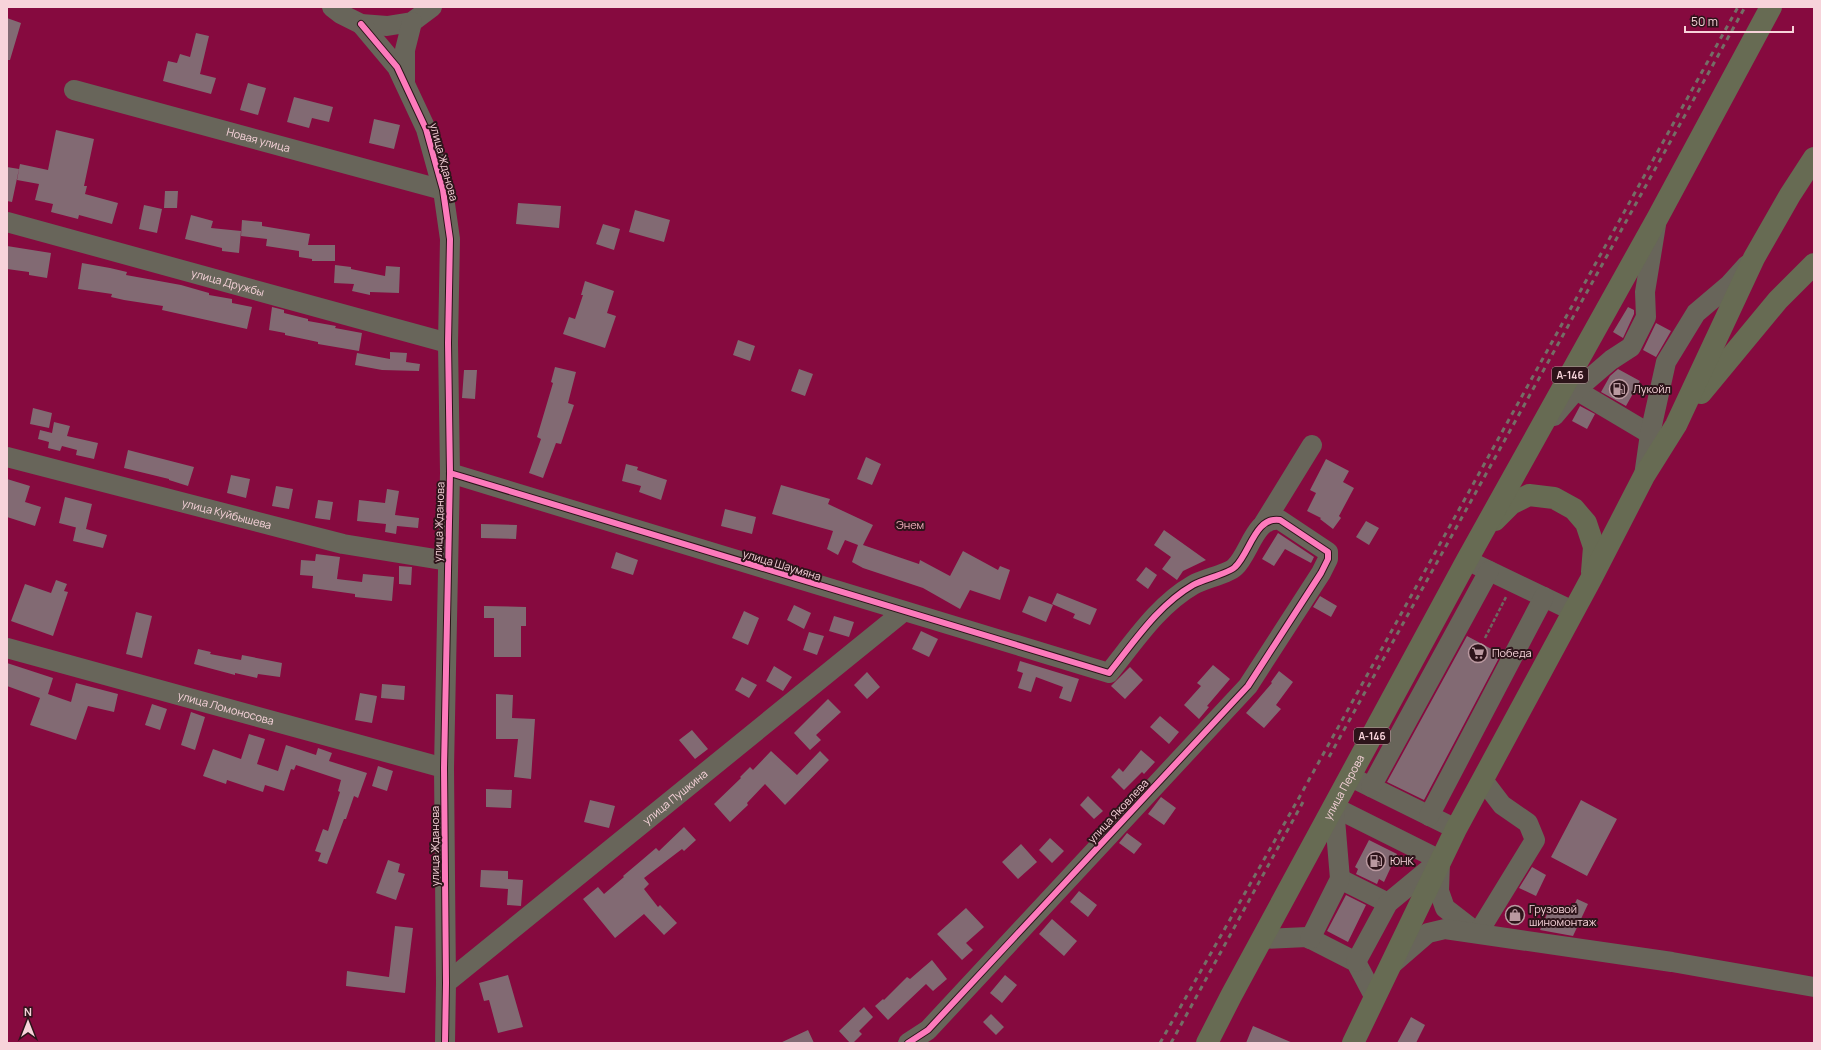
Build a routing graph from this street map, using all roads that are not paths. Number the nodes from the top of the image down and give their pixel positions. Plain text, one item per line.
1 (332, 7) edge
2 (432, 7) edge
3 (1771, 7) edge
4 (412, 22) junction
5 (361, 24) junction
6 (405, 82) junction
7 (74, 90) dead end
8 (1814, 158) edge
9 (443, 190) junction
10 (1658, 217) junction
11 (7, 222) edge
12 (1754, 258) junction
13 (1814, 264) edge
14 (448, 343) junction
15 (1576, 390) junction
16 (1676, 425) junction
17 (1650, 434) junction
18 (1533, 440) junction
19 (1312, 445) dead end
20 (7, 457) edge
21 (450, 473) junction
22 (1644, 476) junction
23 (1264, 523) junction
24 (1482, 532) junction
25 (1467, 560) junction
26 (448, 561) junction
27 (1490, 571) junction
28 (1591, 579) junction
29 (1544, 597) junction
30 (1573, 611) junction
31 (903, 612) junction
32 (7, 648) edge
33 (444, 768) junction
34 (1350, 777) junction
35 (1483, 780) junction
36 (1371, 787) junction
37 (1334, 807) junction
38 (1429, 816) junction
39 (1456, 829) junction
40 (1440, 860) junction
41 (1340, 879) junction
42 (1388, 903) junction
43 (1478, 933) junction
44 (1310, 938) junction
45 (1263, 940) junction
46 (1356, 962) junction
47 (1390, 966) junction
48 (446, 983) junction
49 (1814, 987) edge
50 (1375, 998) junction
51 (933, 1036) edge
52 (445, 1043) edge
53 (908, 1043) edge
54 (1207, 1043) edge
55 (1353, 1043) edge

1 - 5 street, улица Жданова
2 - 4 street, улица Жданова
3 - 10 highway, А-146
4 - 5 street, улица Жданова
4 - 6 street
5 - 6 street, улица Жданова
6 - 9 street, улица Жданова
7 - 9 street, Новая улица
8 - 12 highway
9 - 14 street, улица Жданова
10 - 15 street
10 - 18 highway, А-146
11 - 14 street, улица Дружбы
12 - 16 highway
12 - 17 street
13 - 16 highway, А-146
14 - 21 street, улица Жданова
15 - 17 street
15 - 18 street
16 - 22 highway, А-146
17 - 22 street
18 - 24 highway, А-146
19 - 23 street
20 - 26 street, улица Куйбышева
21 - 26 street, улица Жданова
21 - 31 street, улица Шаумяна
22 - 28 highway, А-146
23 - 31 street, улица Шаумяна
23 - 51 street, улица Яковлева
24 - 25 highway, улица Перова / А-146
24 - 28 highway, А-146
25 - 27 street
25 - 34 highway, улица Перова / А-146
26 - 33 street, улица Жданова
27 - 29 street
27 - 36 street
28 - 30 highway, А-146
29 - 30 street
29 - 38 street
30 - 35 highway, А-146
31 - 48 street, улица Пушкина
32 - 33 street, улица Ломоносова
33 - 48 street, улица Жданова
34 - 36 street
34 - 37 highway, улица Перова / А-146
35 - 39 highway, А-146
35 - 43 street
36 - 38 street
37 - 40 street
37 - 41 street
37 - 45 highway, улица Перова / А-146
38 - 39 street
39 - 40 highway, А-146
40 - 42 street
40 - 43 street
40 - 47 highway, А-146
41 - 42 street
41 - 44 street
42 - 46 street
43 - 47 street
43 - 49 street
44 - 45 street
44 - 46 street
45 - 54 highway, улица Перова / А-146
46 - 50 street
47 - 50 highway, А-146
48 - 52 street, улица Жданова
50 - 55 highway, А-146
51 - 53 street, улица Яковлева

